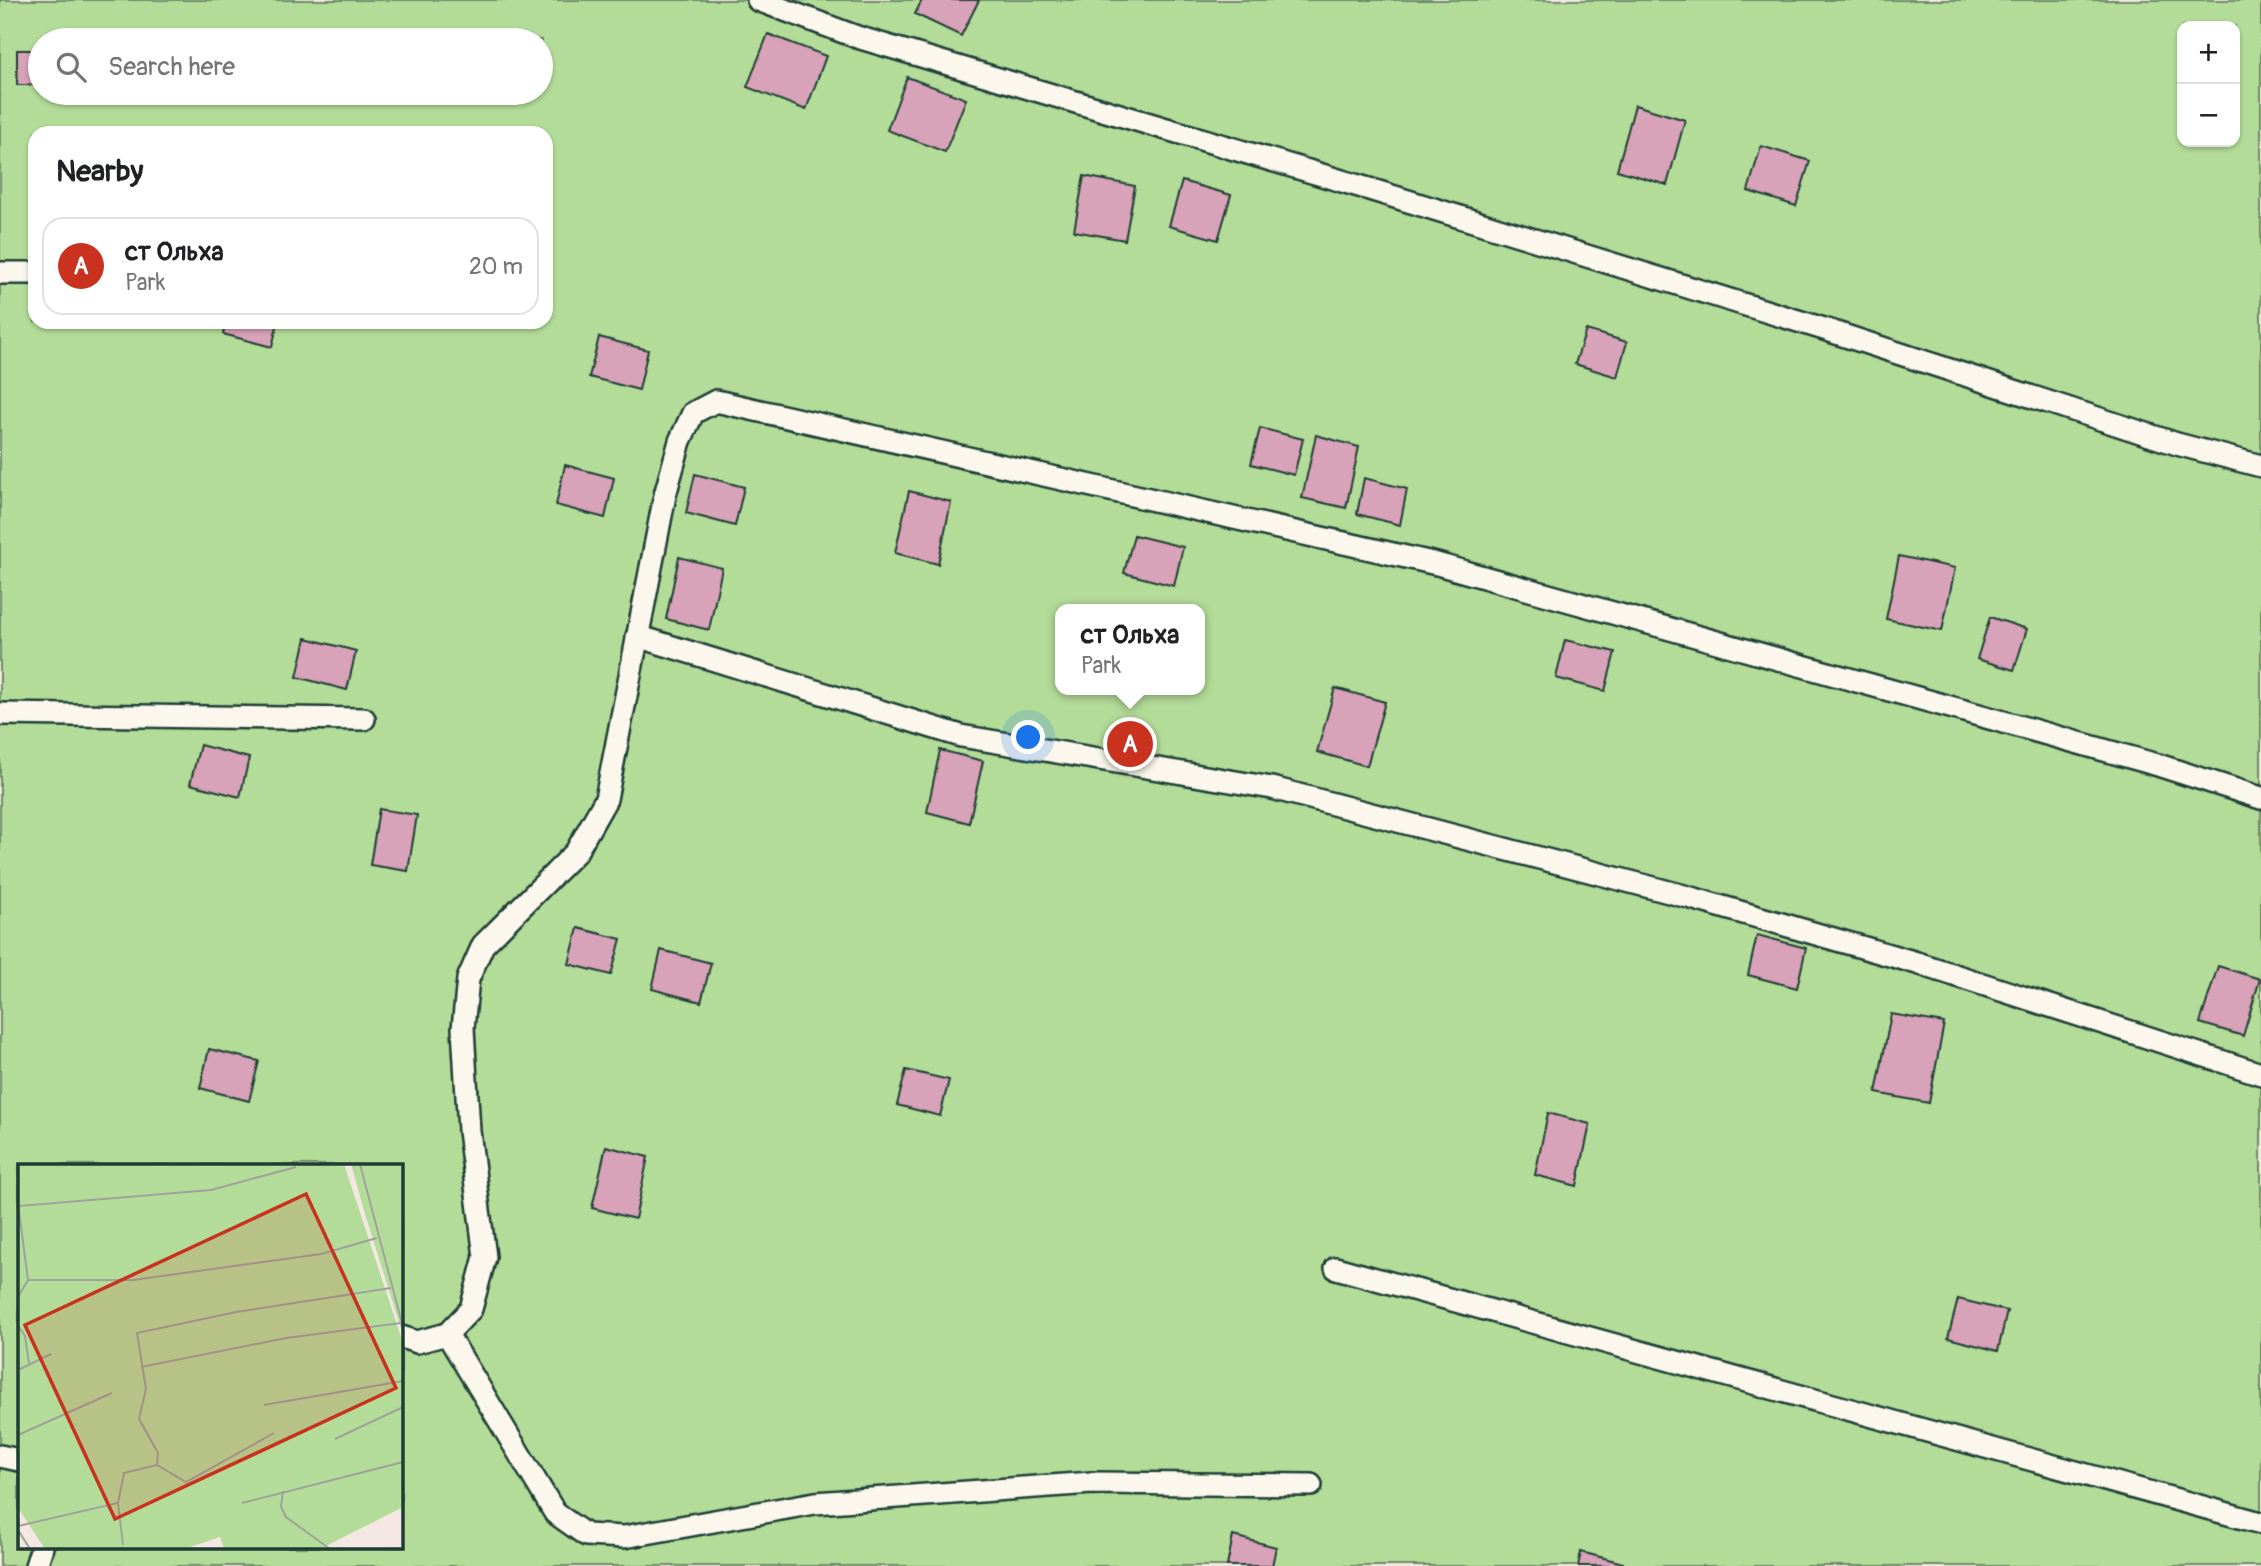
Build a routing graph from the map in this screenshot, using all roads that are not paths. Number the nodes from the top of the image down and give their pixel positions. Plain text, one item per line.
1 (758, 0) edge
2 (0, 273) edge
3 (28, 273) edge
4 (2261, 466) edge
5 (637, 636) junction
6 (0, 714) edge
7 (364, 719) dead end
8 (2261, 798) edge
9 (2261, 1074) edge
10 (1336, 1268) dead end
11 (447, 1334) junction
12 (402, 1337) edge
13 (0, 1456) edge
14 (18, 1460) edge
15 (1311, 1485) dead end
16 (2261, 1523) edge
17 (42, 1548) edge
18 (36, 1566) edge

1 - 4 lane
2 - 3 lane
5 - 8 lane
5 - 9 lane
5 - 11 lane
6 - 7 lane
10 - 16 lane
11 - 12 lane
11 - 15 lane
13 - 14 lane
17 - 18 lane

